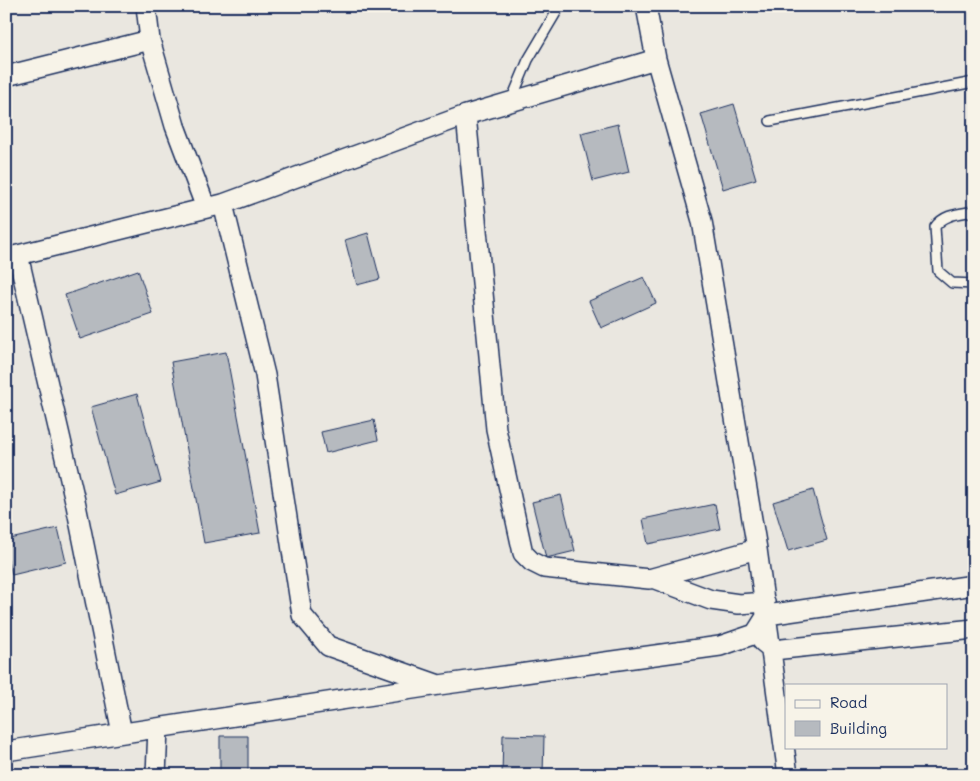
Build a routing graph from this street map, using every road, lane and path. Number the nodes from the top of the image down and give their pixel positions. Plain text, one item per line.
1 (146, 6) edge
2 (560, 6) edge
3 (646, 6) edge
4 (150, 40) junction
5 (656, 59) junction
6 (6, 76) edge
7 (974, 82) edge
8 (510, 102) junction
9 (466, 115) junction
10 (770, 121) dead end
11 (215, 206) junction
12 (974, 211) edge
13 (12, 256) edge
14 (974, 284) edge
15 (757, 549) junction
16 (655, 578) junction
17 (974, 585) edge
18 (766, 608) junction
19 (974, 629) edge
20 (755, 634) junction
21 (772, 650) junction
22 (439, 686) junction
23 (158, 728) junction
24 (122, 733) junction
25 (6, 750) edge
26 (156, 775) edge
27 (788, 775) edge

1 - 4 street
2 - 8 lane
3 - 5 street
4 - 6 street
4 - 11 street
5 - 8 street
5 - 15 street
7 - 10 lane
8 - 9 street
9 - 11 street
9 - 16 street
11 - 13 street
11 - 22 street
12 - 14 lane
13 - 24 street
15 - 16 street
15 - 18 street
16 - 18 street
17 - 18 street
18 - 20 street
18 - 21 street
19 - 21 street
20 - 21 street
20 - 22 street
21 - 27 street
22 - 23 street
23 - 24 street
23 - 26 street
24 - 25 street

